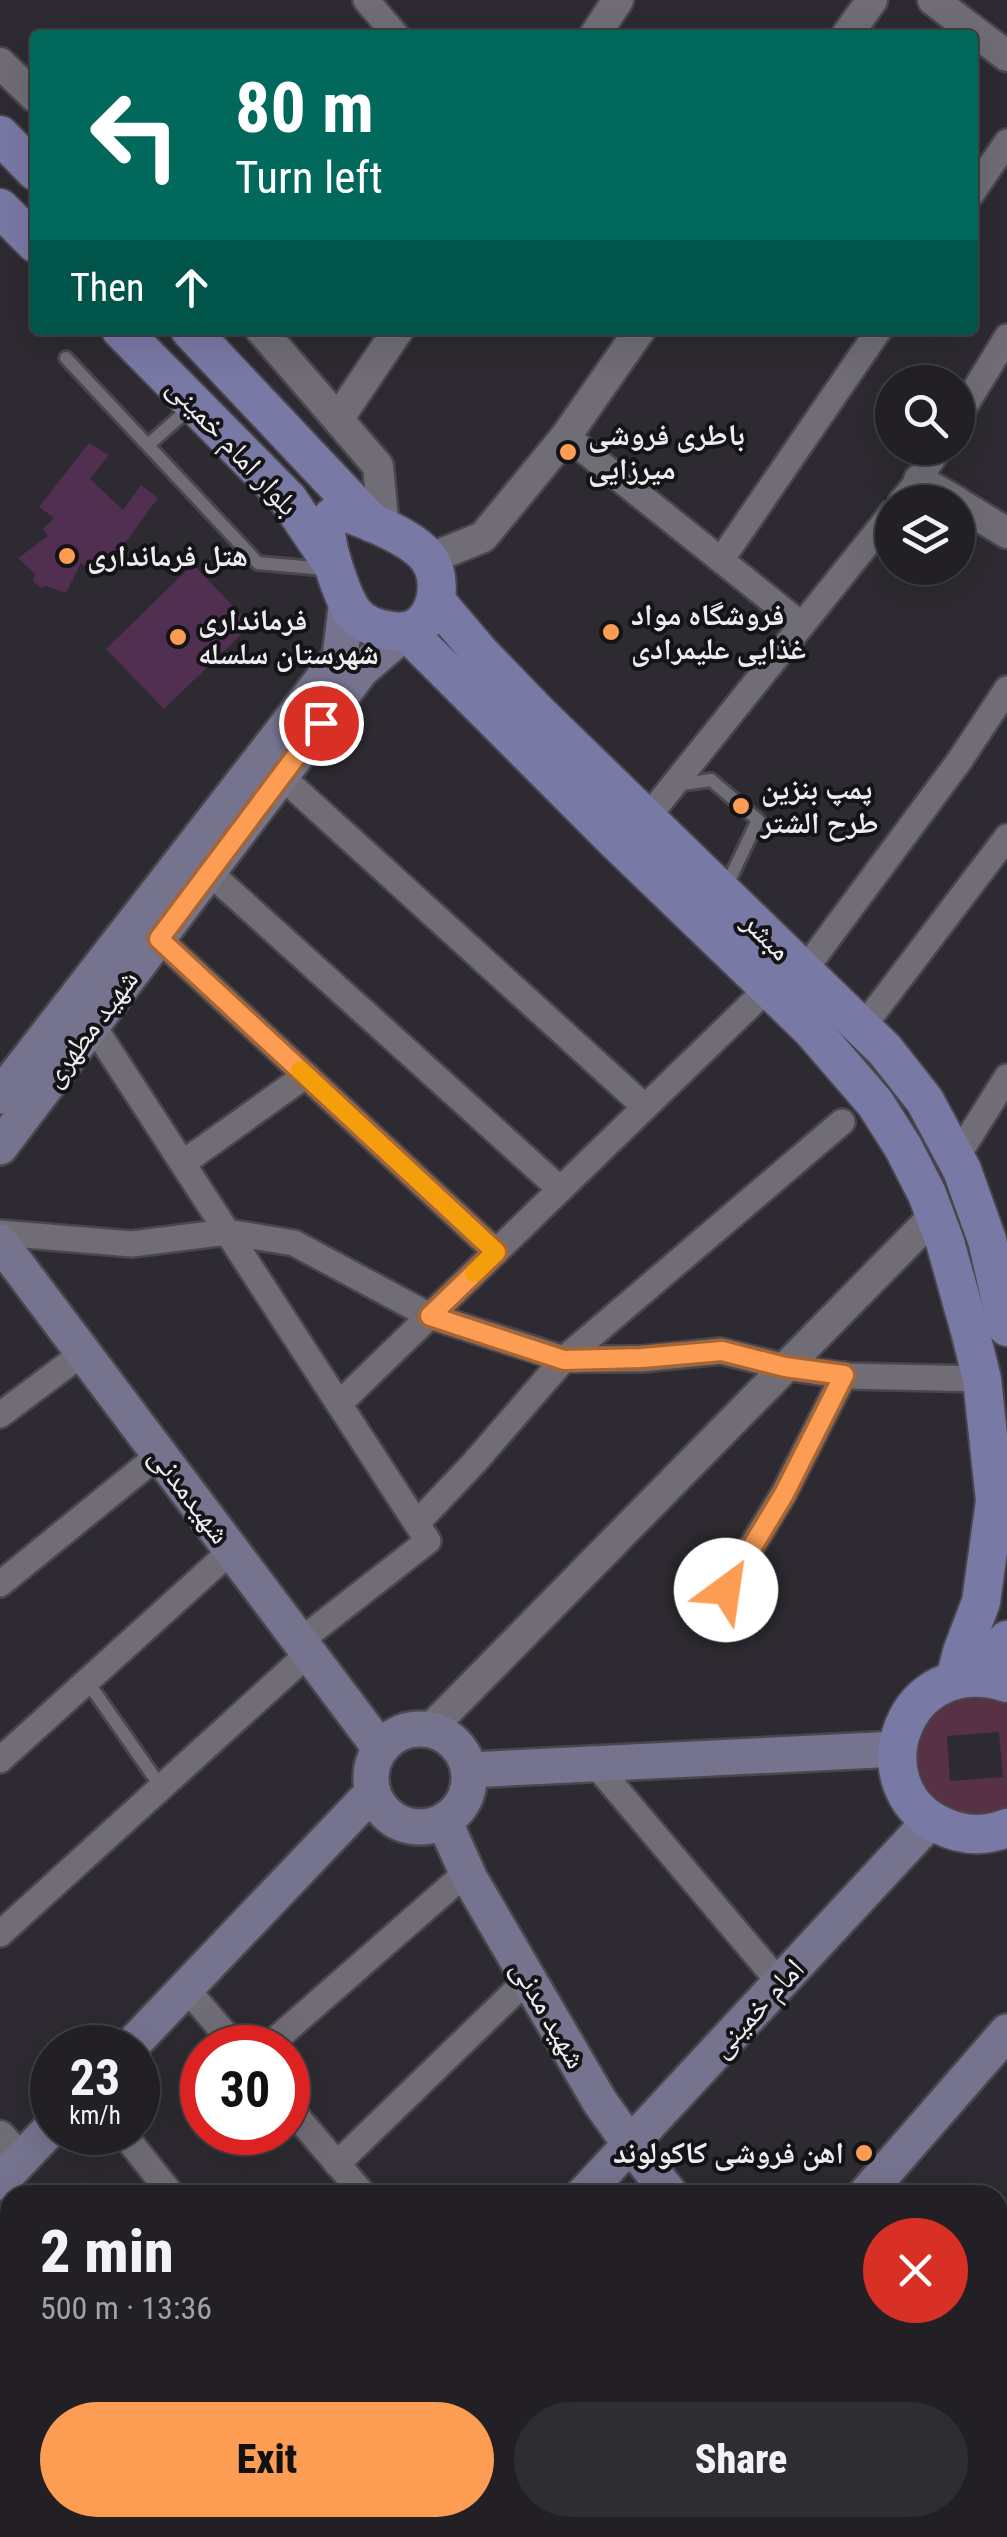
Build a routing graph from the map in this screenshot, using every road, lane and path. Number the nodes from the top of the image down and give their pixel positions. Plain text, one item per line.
1 (366, 0) edge
2 (618, 0) edge
3 (872, 0) edge
4 (933, 0) edge
5 (392, 30) edge
6 (598, 30) edge
7 (850, 30) edge
8 (973, 30) edge
9 (978, 34) edge
10 (1007, 56) edge
11 (0, 64) edge
12 (30, 92) edge
13 (0, 135) edge
14 (1007, 142) edge
15 (30, 166) edge
16 (978, 184) edge
17 (0, 208) edge
18 (30, 238) edge
19 (126, 335) edge
20 (195, 335) edge
21 (265, 335) edge
22 (395, 335) edge
23 (637, 335) edge
24 (875, 335) edge
25 (1007, 338) edge
26 (66, 358) dead end
27 (975, 390) edge
28 (194, 404) junction
29 (338, 419) junction
30 (566, 436) junction
31 (148, 444) junction
32 (975, 513) edge
33 (378, 526) junction
34 (1007, 532) edge
35 (875, 534) edge
36 (429, 559) junction
37 (721, 560) junction
38 (341, 585) junction
39 (436, 601) junction
40 (802, 625) junction
41 (406, 631) junction
42 (1007, 689) edge
43 (282, 776) junction
44 (673, 785) junction
45 (646, 818) junction
46 (1007, 837) edge
47 (209, 872) junction
48 (723, 893) junction
49 (159, 939) junction
50 (804, 972) junction
51 (768, 988) junction
52 (92, 1024) junction
53 (862, 1028) junction
54 (306, 1075) junction
55 (1007, 1077) edge
56 (0, 1096) edge
57 (645, 1108) junction
58 (842, 1122) dead end
59 (0, 1146) edge
60 (956, 1158) junction
61 (182, 1163) junction
62 (560, 1189) junction
63 (935, 1215) junction
64 (227, 1232) junction
65 (0, 1233) edge
66 (0, 1242) edge
67 (496, 1252) junction
68 (1002, 1283) edge
69 (430, 1316) junction
70 (1007, 1328) edge
71 (83, 1352) junction
72 (564, 1360) junction
73 (785, 1367) junction
74 (844, 1375) junction
75 (982, 1379) junction
76 (339, 1404) junction
77 (0, 1415) edge
78 (160, 1454) junction
79 (1001, 1507) edge
80 (422, 1532) junction
81 (232, 1550) junction
82 (0, 1584) edge
83 (706, 1622) dead end
84 (1007, 1640) edge
85 (304, 1647) junction
86 (962, 1678) junction
87 (87, 1682) junction
88 (1007, 1683) edge
89 (430, 1729) junction
90 (380, 1748) junction
91 (897, 1749) junction
92 (0, 1760) edge
93 (595, 1764) junction
94 (469, 1770) junction
95 (161, 1787) junction
96 (372, 1793) junction
97 (444, 1821) junction
98 (930, 1821) junction
99 (1007, 1828) edge
100 (467, 1872) junction
101 (0, 1934) edge
102 (528, 1978) junction
103 (780, 1983) junction
104 (186, 1988) junction
105 (151, 2025) edge
106 (218, 2025) edge
107 (292, 2025) edge
108 (1007, 2032) edge
109 (310, 2136) edge
110 (30, 2143) edge
111 (630, 2144) junction
112 (140, 2155) edge
113 (7, 2159) edge
114 (345, 2183) edge
115 (164, 2185) edge
116 (592, 2185) edge
117 (663, 2185) edge
118 (874, 2185) edge

1 - 5 street
2 - 6 street
3 - 7 street
4 - 8 street
9 - 10 street
11 - 12 street
13 - 15 main road
14 - 16 street
17 - 18 main road
19 - 28 main road, بلوار امام خمینی
20 - 33 main road, بلوار امام خمینی
21 - 29 street
22 - 29 street
23 - 30 street
24 - 37 street
25 - 27 street
26 - 31 lane
28 - 31 lane
28 - 38 main road, بلوار امام خمینی
29 - 33 street
30 - 36 street
30 - 37 street
31 - 38 lane
32 - 34 street
33 - 36 main road
33 - 38 main road
35 - 40 street
36 - 39 main road
37 - 40 street
38 - 41 main road
38 - 56 main road, شهید مطهری
39 - 41 main road
39 - 45 main road, مبشر
40 - 44 street
41 - 43 main road, شهید مطهری
41 - 51 main road
42 - 50 street
43 - 47 main road, شهید مطهری
43 - 57 street
44 - 45 street
44 - 48 lane
45 - 48 main road, مبشر
46 - 53 street
47 - 49 main road, شهید مطهری
47 - 62 street
48 - 50 main road, مبشر
49 - 52 main road, شهید مطهری
49 - 54 street
50 - 53 main road, مبشر
51 - 57 street
51 - 63 main road
52 - 59 main road, شهید مطهری
52 - 61 street
53 - 60 main road, مبشر
54 - 61 street
54 - 67 street
55 - 60 street
57 - 62 street
58 - 72 street
60 - 68 main road, مبشر
61 - 64 street
62 - 67 street
63 - 73 street
63 - 75 main road
64 - 65 street
64 - 69 street
64 - 76 street
66 - 71 main road, شهیدمدنی
67 - 69 street
68 - 70 main road, مبشر
69 - 72 street
69 - 76 street
71 - 77 street
71 - 78 main road, شهیدمدنی
72 - 73 street
72 - 80 street
73 - 74 street
73 - 89 street
74 - 75 street
74 - 83 street
75 - 79 main road
76 - 80 street
78 - 81 main road, شهیدمدنی
78 - 82 street
79 - 86 main road
80 - 85 street
81 - 85 main road, شهیدمدنی
81 - 87 street
84 - 86 main road
85 - 90 main road, شهیدمدنی
85 - 95 street
86 - 88 main road
86 - 91 main road
87 - 92 street
87 - 95 lane
89 - 90 main road
89 - 94 main road
90 - 96 main road
91 - 93 main road
91 - 98 main road
93 - 94 main road
93 - 103 street
94 - 97 main road
95 - 101 street
96 - 97 main road
96 - 104 main road
97 - 100 main road, شهید مدنی
98 - 99 main road
98 - 103 main road, امام خمینی
100 - 102 main road, شهید مدنی
100 - 107 street
102 - 111 main road, شهید مدنی
102 - 114 street
103 - 111 main road, امام خمینی
104 - 105 main road
104 - 106 street
108 - 118 main road
109 - 114 street
110 - 113 main road
111 - 116 main road, امام خمینی
111 - 117 main road, شهید مدنی
112 - 115 street

